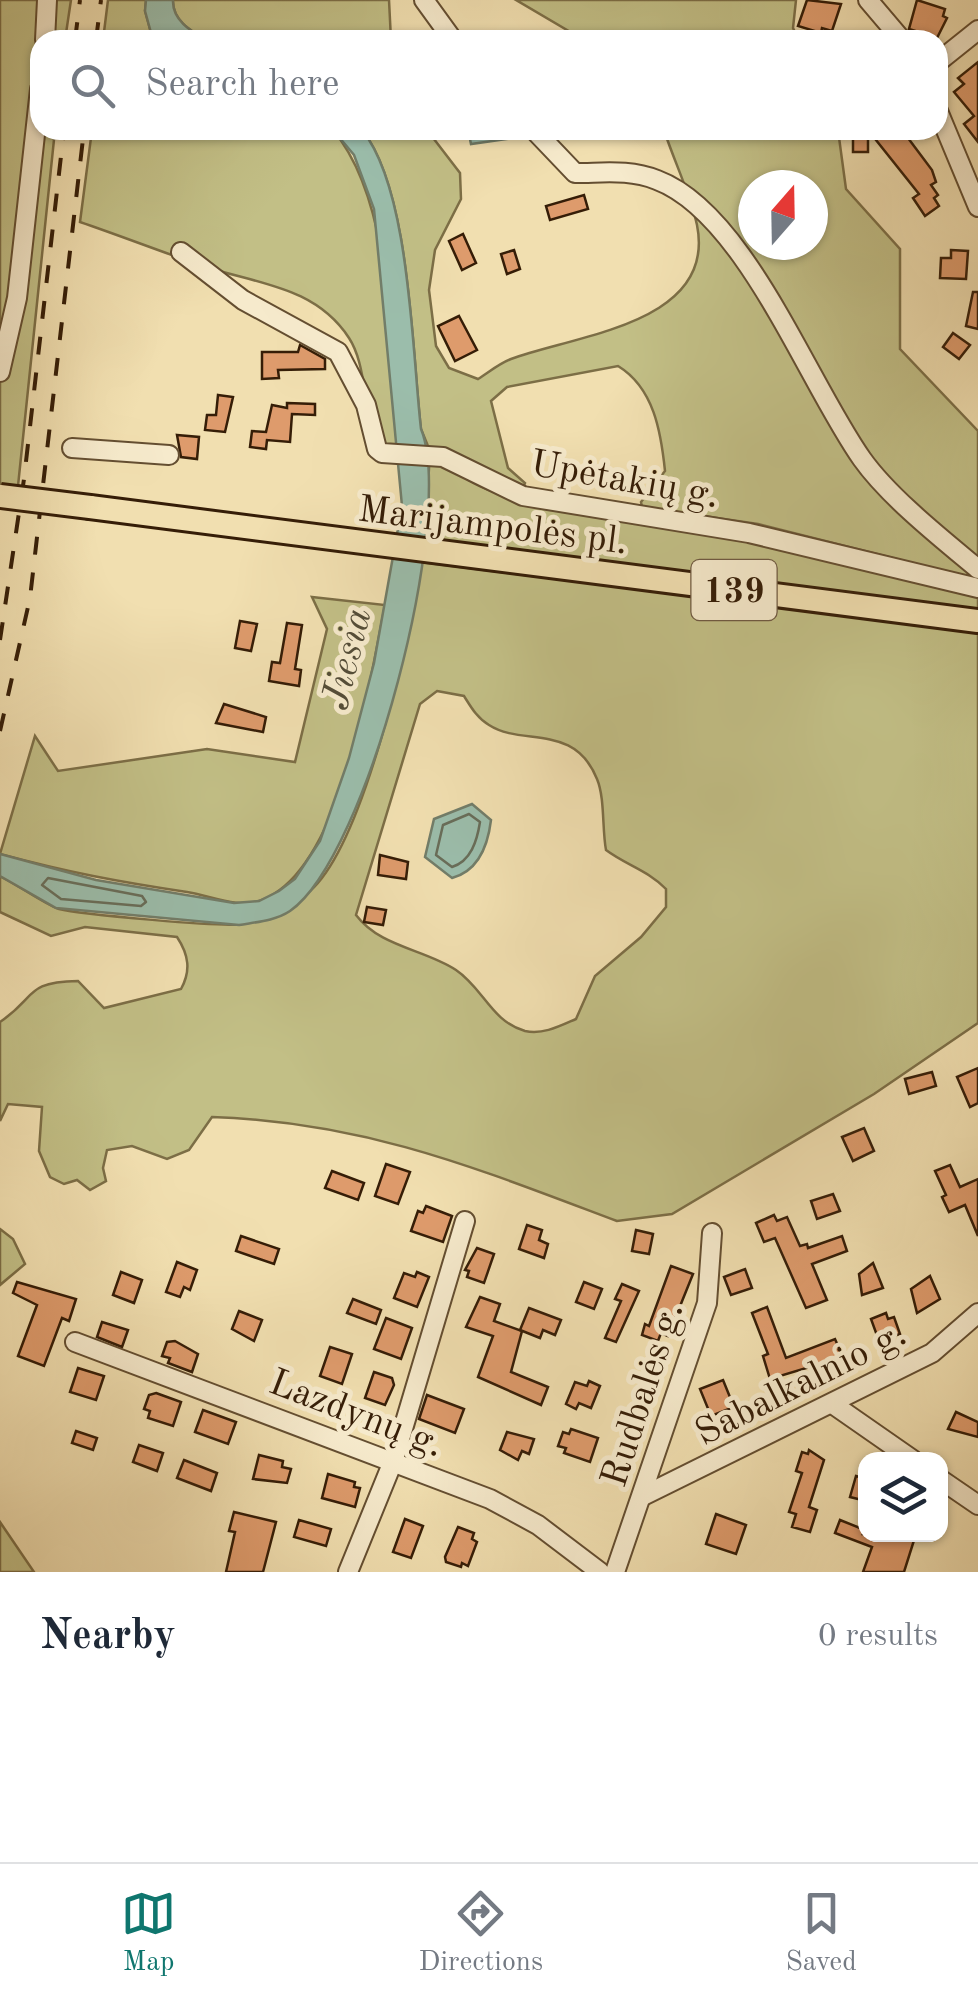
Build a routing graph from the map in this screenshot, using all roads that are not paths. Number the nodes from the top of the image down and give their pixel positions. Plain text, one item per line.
1 (48, 0) edge
2 (424, 0) edge
3 (868, 0) edge
4 (46, 30) edge
5 (446, 30) edge
6 (894, 30) edge
7 (978, 30) edge
8 (948, 54) edge
9 (948, 135) edge
10 (34, 140) edge
11 (543, 140) edge
12 (978, 207) edge
13 (181, 252) dead end
14 (0, 372) edge
15 (72, 448) dead end
16 (169, 455) dead end
17 (0, 496) edge
18 (978, 570) edge
19 (978, 588) edge
20 (978, 621) edge
21 (464, 1220) dead end
22 (712, 1233) dead end
23 (978, 1313) edge
24 (75, 1342) dead end
25 (834, 1405) junction
26 (902, 1452) edge
27 (394, 1460) junction
28 (948, 1483) edge
29 (642, 1496) junction
30 (978, 1504) edge
31 (348, 1572) edge
32 (600, 1572) edge
33 (616, 1572) edge

1 - 4 street
2 - 5 street
3 - 6 street
7 - 8 street
9 - 12 street
10 - 14 street
11 - 18 street
13 - 19 street, Upėtakių g.
15 - 16 street
17 - 20 main road, Marijampolės pl. / 139, bridge
21 - 27 street
22 - 29 street, Rudbalės g.
23 - 25 street, Sabalkalnio g.
24 - 27 street, Lazdynų g.
25 - 26 street
25 - 29 street, Sabalkalnio g.
27 - 31 street
27 - 32 street, Lazdynų g.
28 - 30 street
29 - 33 street, Rudbalės g.

